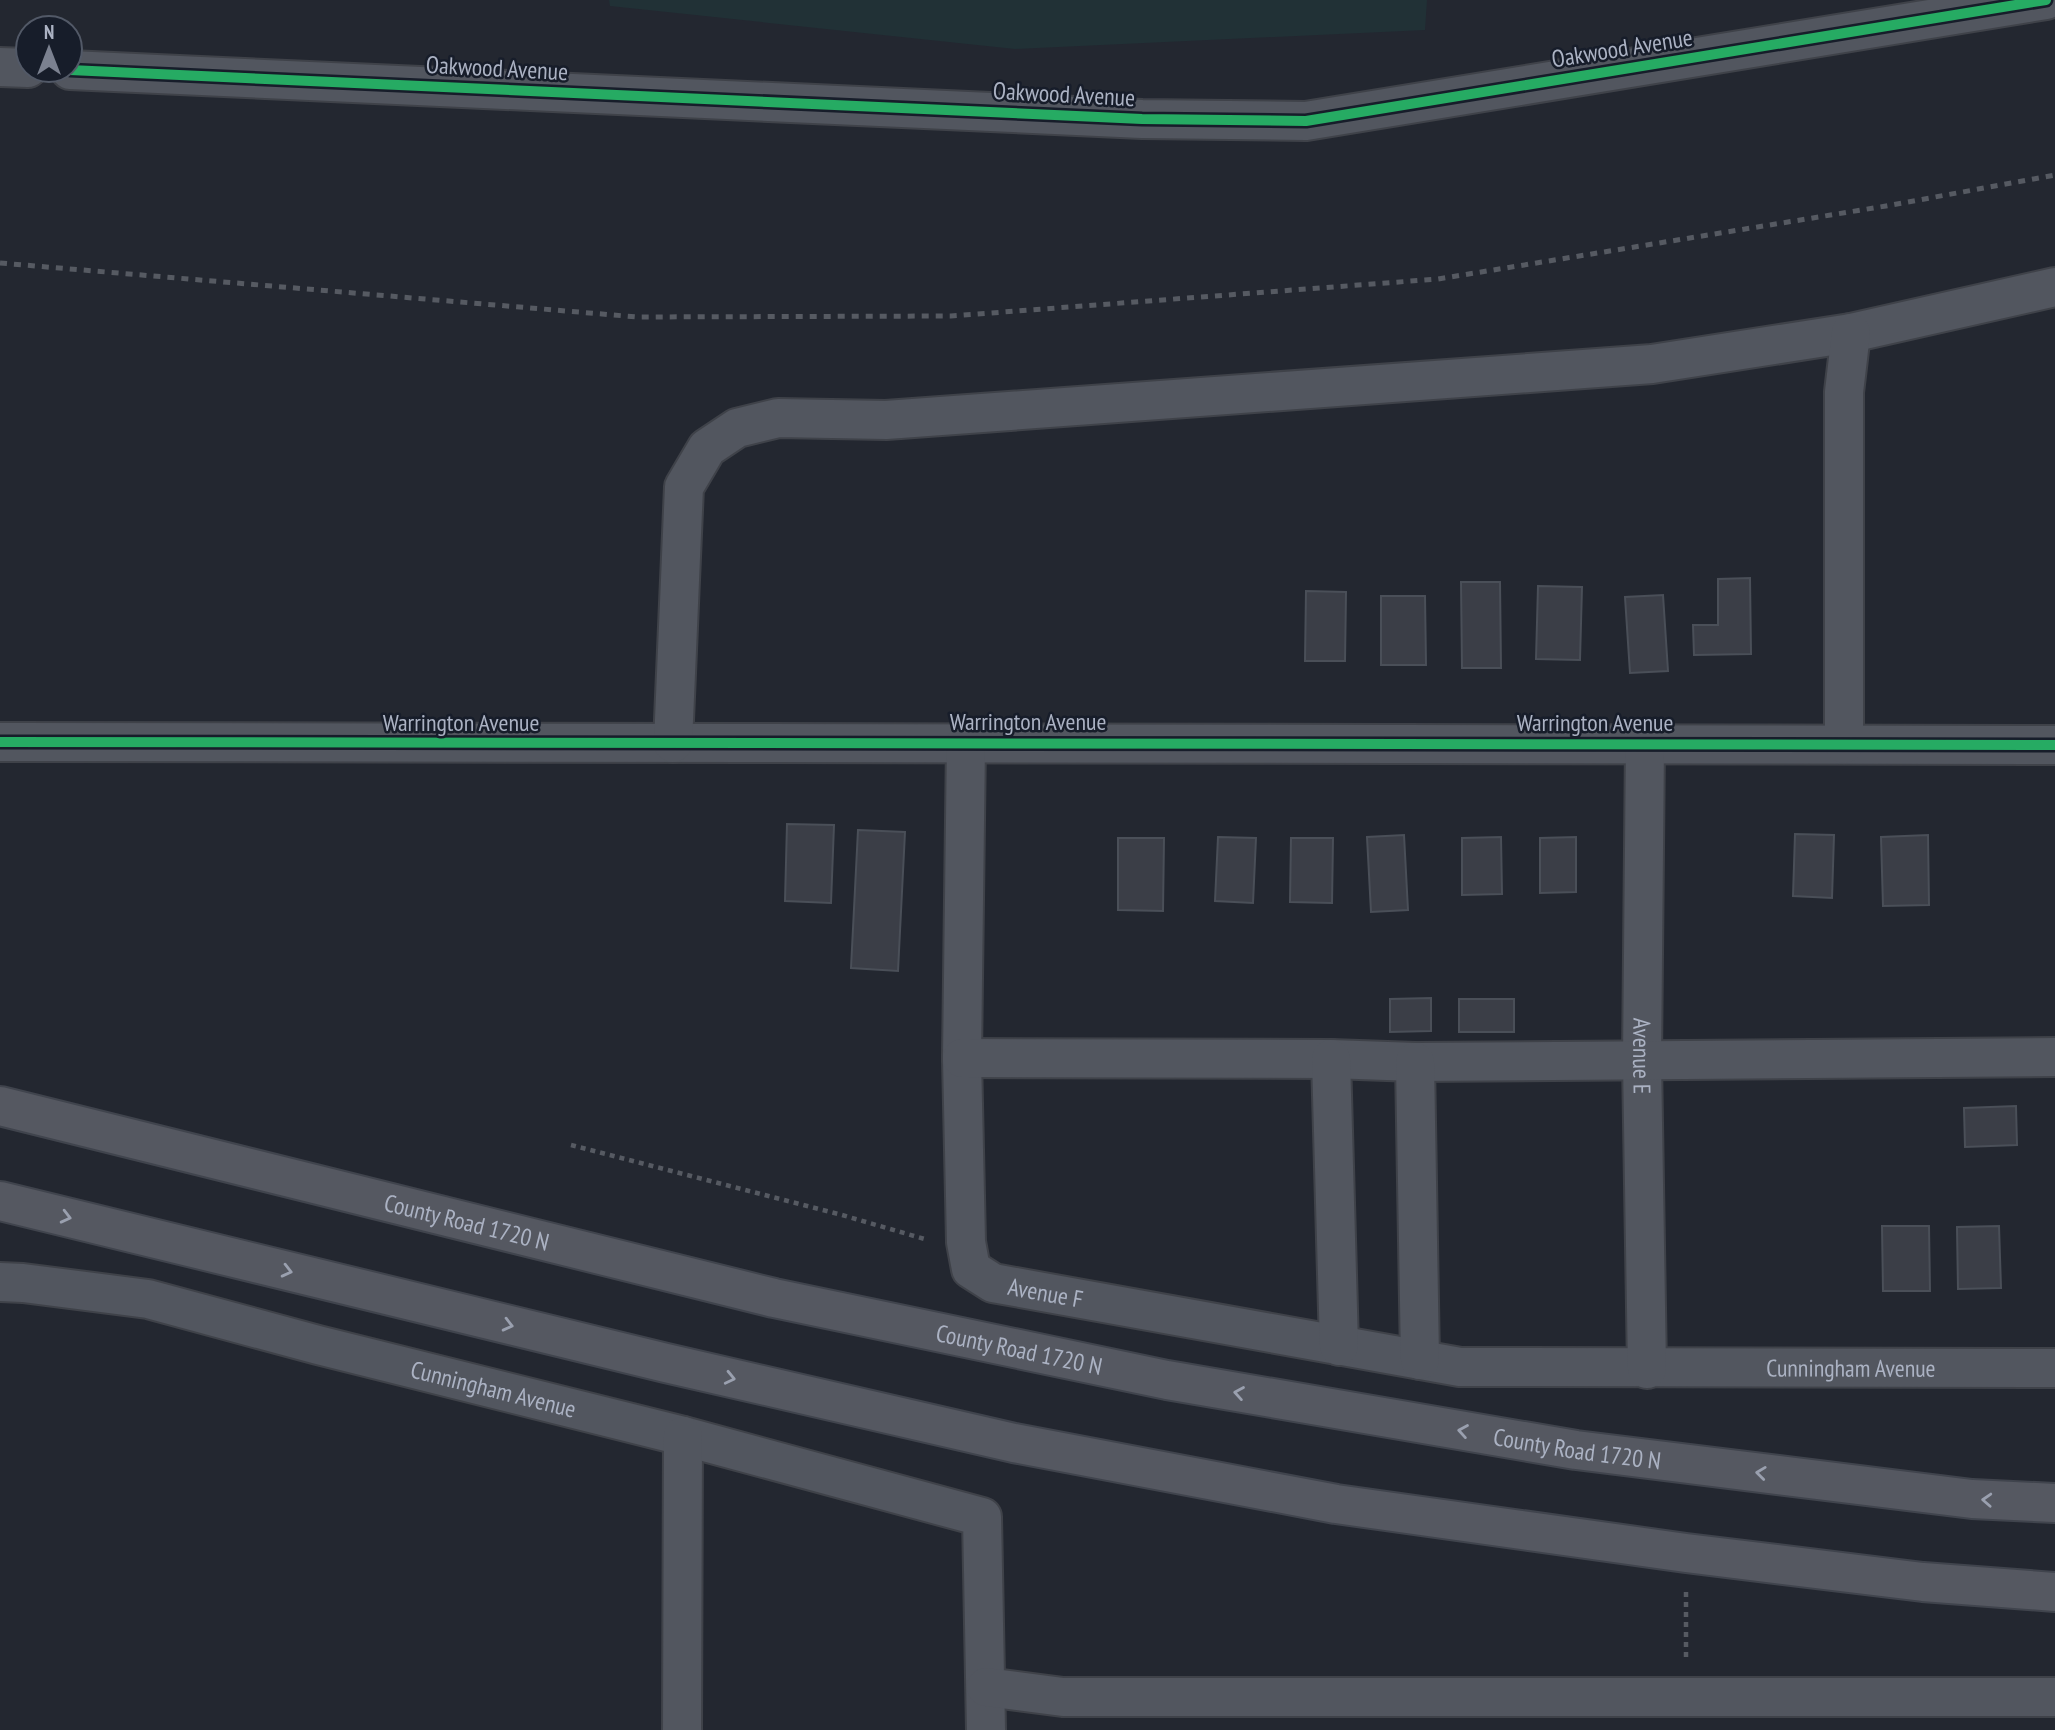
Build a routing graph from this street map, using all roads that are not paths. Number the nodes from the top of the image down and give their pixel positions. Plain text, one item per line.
1 (2046, 0) edge
2 (84, 71) edge
3 (2055, 286) edge
4 (1851, 333) junction
5 (0, 742) edge
6 (966, 742) junction
7 (673, 743) junction
8 (1645, 743) junction
9 (1844, 744) junction
10 (2055, 746) edge
11 (2055, 1057) edge
12 (962, 1058) junction
13 (1331, 1059) junction
14 (1642, 1060) junction
15 (1415, 1062) junction
16 (0, 1106) edge
17 (0, 1201) edge
18 (0, 1282) edge
19 (1339, 1346) junction
20 (1420, 1360) junction
21 (2055, 1368) edge
22 (1647, 1369) junction
23 (683, 1436) junction
24 (2055, 1503) edge
25 (2055, 1592) edge
26 (986, 1687) junction
27 (2055, 1697) edge
28 (682, 1730) edge
29 (986, 1730) edge

1 - 2 street, Oakwood Avenue
3 - 4 street
4 - 7 street
4 - 9 street
5 - 7 street, Warrington Avenue
6 - 7 street, Warrington Avenue
6 - 8 street, Warrington Avenue
6 - 12 street, Avenue F
8 - 9 street, Warrington Avenue
8 - 14 street, Avenue E
9 - 10 street, Warrington Avenue
11 - 14 street
12 - 13 street
12 - 19 street, Avenue F
13 - 15 street
13 - 19 street
14 - 15 street
14 - 22 street, Avenue E
15 - 20 street
24 -> 16 main road, County Road 1720 N
17 -> 25 main road
18 - 23 street, Cunningham Avenue
19 - 20 street, Avenue F
20 - 22 street, Avenue F
21 - 22 street, Cunningham Avenue
23 - 26 street, Cunningham Avenue
23 - 28 street
26 - 27 street
26 - 29 street

